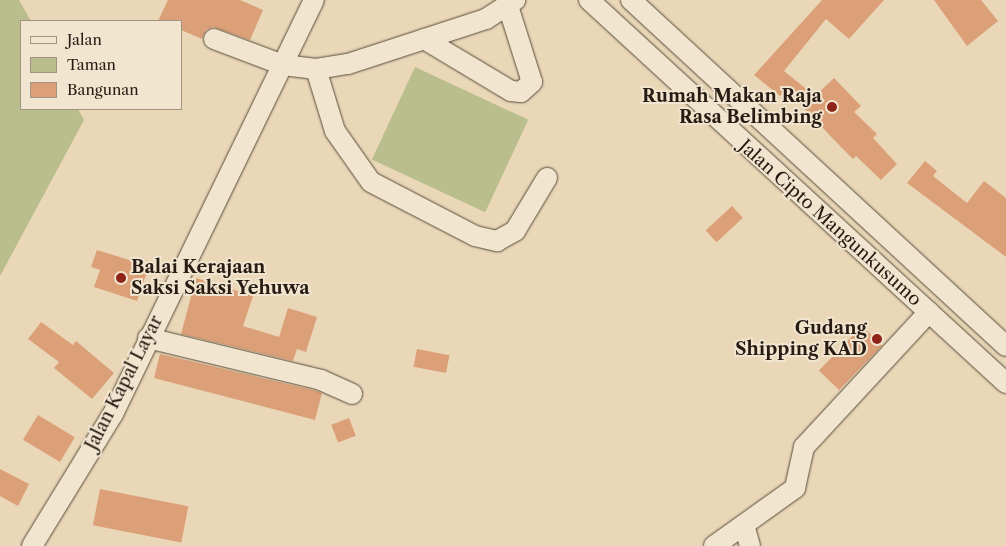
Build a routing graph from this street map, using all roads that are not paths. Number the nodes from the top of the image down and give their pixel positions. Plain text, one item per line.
1 (314, 0) edge
2 (589, 0) edge
3 (631, 0) edge
4 (512, 3) edge
5 (214, 39) dead end
6 (424, 39) junction
7 (283, 65) junction
8 (316, 69) junction
9 (547, 178) dead end
10 (929, 312) junction
11 (148, 338) junction
12 (1006, 346) edge
13 (1006, 383) edge
14 (352, 394) dead end
15 (744, 525) junction
16 (32, 546) edge
17 (714, 546) edge
18 (750, 546) edge

1 - 7 street, Jalan Kapal Layar
2 - 10 street, Jalan Cipto Mangunkusumo
3 - 12 street, Jalan Cipto Mangunkusumo
4 - 6 street
4 - 6 street
5 - 7 street
6 - 8 street
7 - 8 street
7 - 11 street, Jalan Kapal Layar
8 - 9 street
10 - 13 street, Jalan Cipto Mangunkusumo
10 - 15 street
11 - 14 street
11 - 16 street, Jalan Kapal Layar
15 - 17 street
15 - 18 street

